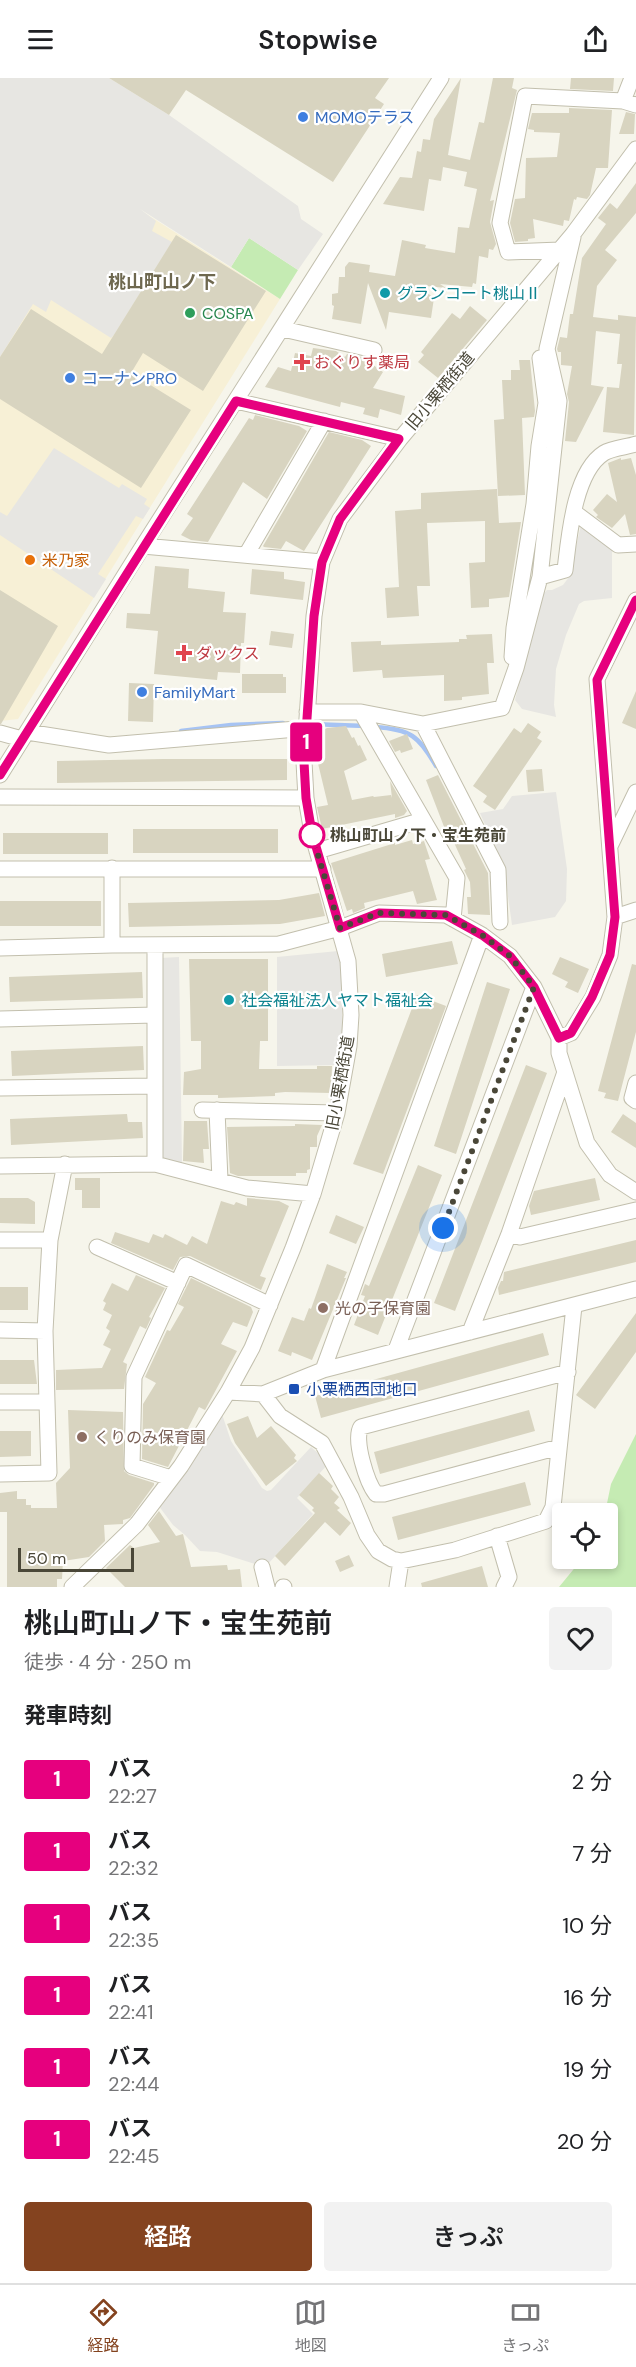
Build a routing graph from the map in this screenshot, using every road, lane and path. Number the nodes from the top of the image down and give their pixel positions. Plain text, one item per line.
1 (441, 78) edge
2 (632, 78) edge
3 (629, 103) edge
4 (636, 149) edge
5 (573, 234) junction
6 (560, 250) junction
7 (283, 329) junction
8 (547, 349) junction
9 (374, 350) dead end
10 (236, 401) junction
11 (324, 421) junction
12 (399, 439) junction
13 (636, 444) edge
14 (574, 512) junction
15 (636, 544) edge
16 (143, 546) junction
17 (246, 555) junction
18 (322, 562) junction
19 (540, 577) junction
20 (636, 600) edge
21 (516, 668) junction
22 (362, 714) junction
23 (307, 720) junction
24 (423, 724) junction
25 (0, 733) edge
26 (24, 736) junction
27 (0, 775) edge
28 (636, 792) edge
29 (0, 797) edge
30 (306, 798) junction
31 (423, 820) junction
32 (609, 846) junction
33 (317, 851) junction
34 (112, 868) junction
35 (0, 869) edge
36 (323, 869) junction
37 (636, 910) edge
38 (615, 917) junction
39 (453, 919) junction
40 (500, 922) dead end
41 (340, 928) junction
42 (482, 935) junction
43 (112, 945) junction
44 (155, 945) junction
45 (0, 948) edge
46 (534, 987) junction
47 (154, 1015) junction
48 (0, 1019) edge
49 (559, 1038) junction
50 (565, 1072) junction
51 (636, 1083) edge
52 (155, 1086) junction
53 (0, 1088) edge
54 (636, 1101) edge
55 (337, 1113) junction
56 (65, 1164) junction
57 (155, 1164) junction
58 (0, 1166) edge
59 (220, 1180) junction
60 (636, 1192) edge
61 (313, 1194) junction
62 (636, 1210) edge
63 (509, 1234) junction
64 (0, 1240) edge
65 (50, 1240) junction
66 (97, 1247) dead end
67 (178, 1283) junction
68 (636, 1289) edge
69 (270, 1305) junction
70 (574, 1306) junction
71 (0, 1330) edge
72 (45, 1331) junction
73 (470, 1332) junction
74 (396, 1350) junction
75 (323, 1370) junction
76 (567, 1372) junction
77 (228, 1392) junction
78 (263, 1394) junction
79 (0, 1402) edge
80 (46, 1402) junction
81 (559, 1447) junction
82 (0, 1474) edge
83 (171, 1478) junction
84 (497, 1536) junction
85 (401, 1561) junction
86 (262, 1567) dead end
87 (72, 1587) edge
88 (267, 1587) edge
89 (397, 1587) edge
90 (504, 1587) edge

1 - 7 street
2 - 3 street
3 - 6 street
4 - 5 street, 旧小栗栖街道
5 - 6 street, 旧小栗栖街道
5 - 8 street
6 - 12 street, 旧小栗栖街道
7 - 9 street
7 - 10 street
8 - 19 street
8 - 21 street
10 - 11 street
10 - 16 street
11 - 12 street
11 - 17 street
12 - 18 street, 旧小栗栖街道
13 - 14 street
14 - 15 street
14 - 19 street
16 - 17 street
16 - 26 street
17 - 18 street
18 - 23 street, 旧小栗栖街道
19 - 21 street
20 - 32 street
21 - 24 street
22 - 23 street
22 - 24 street
22 - 31 street
23 - 26 street
23 - 30 street, 旧小栗栖街道
24 - 40 street
25 - 26 street
26 - 27 street
28 - 32 street
29 - 30 street
30 - 33 street, 旧小栗栖街道
31 - 33 street
31 - 39 street
32 - 38 street
33 - 36 street, 旧小栗栖街道
34 - 35 street
34 - 36 street
34 - 43 street
36 - 41 street, 旧小栗栖街道
37 - 38 street
38 - 49 street
39 - 41 street
39 - 42 street
41 - 44 street
41 - 55 street, 旧小栗栖街道
42 - 46 street
42 - 75 street
43 - 44 street
43 - 45 street
44 - 47 street
46 - 49 street
46 - 74 street
47 - 48 street
47 - 52 street
49 - 50 street
50 - 60 street
50 - 63 street
51 - 54 street
52 - 53 street
52 - 57 street
55 - 59 street
55 - 61 street, 旧小栗栖街道
56 - 57 street
56 - 58 street
56 - 65 street
57 - 59 street
59 - 61 street
61 - 69 street, 旧小栗栖街道
62 - 63 street
63 - 73 street
64 - 65 street
65 - 72 street
66 - 67 street
67 - 69 street
67 - 83 street
68 - 70 street
69 - 77 street, 旧小栗栖街道
70 - 73 street
70 - 76 street
71 - 72 street
72 - 80 street
73 - 74 street
74 - 75 street
75 - 78 street
76 - 81 street
76 - 81 street
77 - 78 street
77 - 83 street, 旧小栗栖街道
78 - 85 street
79 - 80 street
80 - 82 street
81 - 84 street
83 - 87 street, 旧小栗栖街道
84 - 85 street
84 - 90 street
85 - 89 street
86 - 88 street

